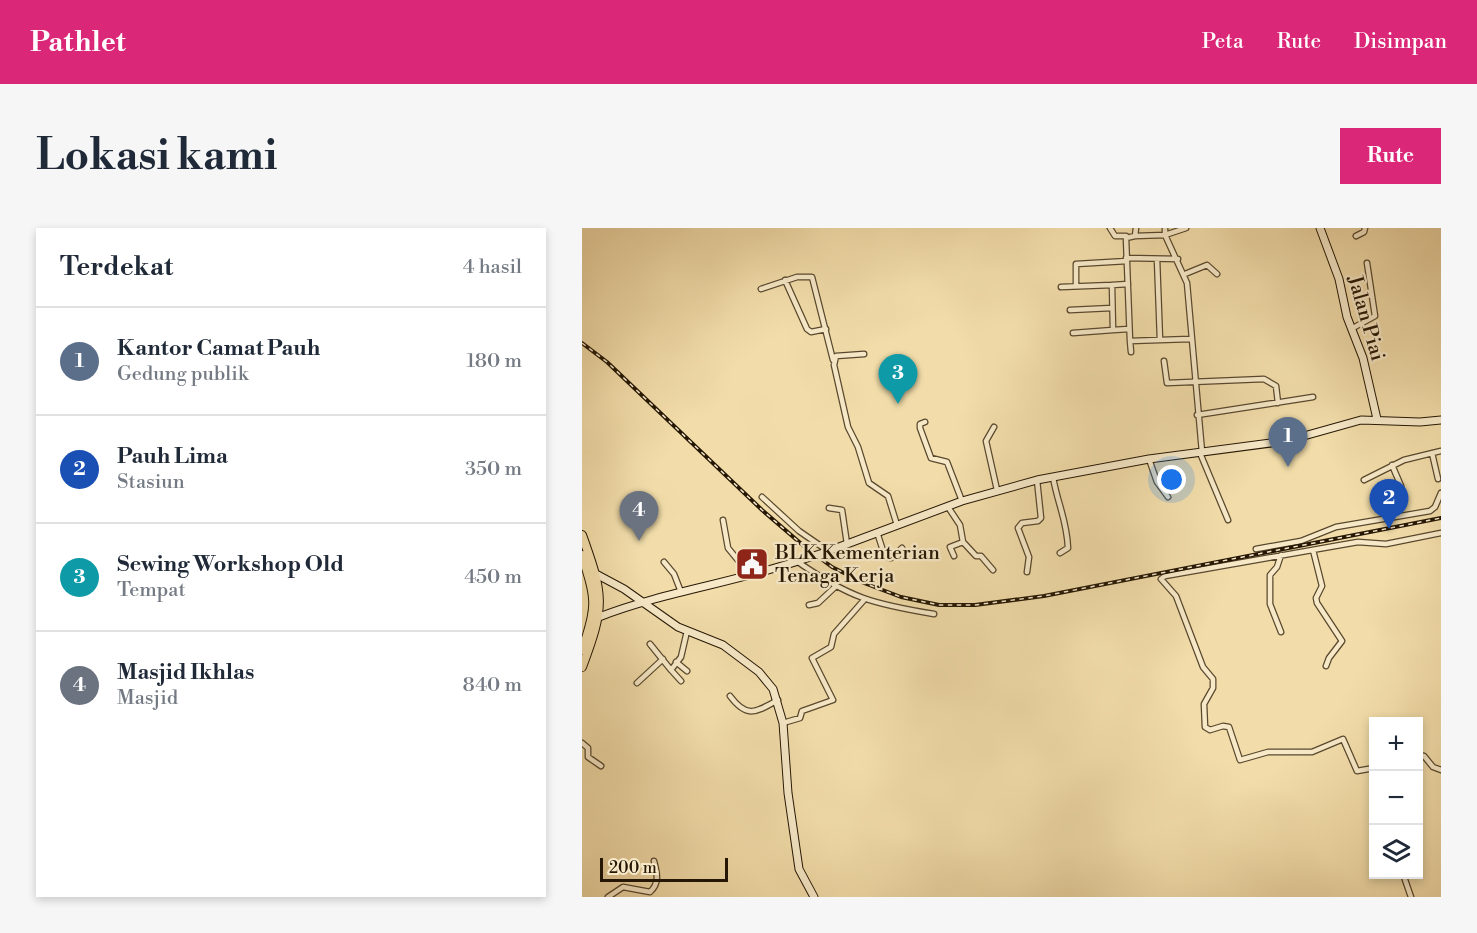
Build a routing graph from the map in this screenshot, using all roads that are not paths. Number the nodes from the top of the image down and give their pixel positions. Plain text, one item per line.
1 (1110, 228) edge
2 (1136, 228) edge
3 (1165, 228) edge
4 (1186, 228) edge
5 (1320, 228) edge
6 (1365, 228) edge
7 (1165, 235) junction
8 (1126, 236) junction
9 (1135, 236) junction
10 (1356, 236) dead end
11 (1127, 259) junction
12 (1157, 259) junction
13 (1178, 259) junction
14 (1367, 263) dead end
15 (1185, 274) junction
16 (1217, 274) dead end
17 (785, 280) junction
18 (1128, 284) junction
19 (1112, 285) junction
20 (1076, 286) junction
21 (1061, 287) dead end
22 (761, 289) dead end
23 (1112, 308) junction
24 (1070, 310) dead end
25 (826, 329) junction
26 (1129, 329) junction
27 (1351, 329) junction
28 (1113, 330) junction
29 (1073, 333) dead end
30 (1190, 339) junction
31 (1160, 340) junction
32 (1130, 341) junction
33 (1131, 352) dead end
34 (864, 354) dead end
35 (834, 360) junction
36 (1164, 361) dead end
37 (1194, 382) junction
38 (1313, 398) dead end
39 (1278, 403) junction
40 (1197, 415) junction
41 (1377, 419) junction
42 (1441, 420) edge
43 (925, 422) dead end
44 (994, 427) dead end
45 (1441, 451) edge
46 (1201, 453) junction
47 (1432, 453) junction
48 (1149, 459) junction
49 (1392, 465) junction
50 (1053, 477) junction
51 (1438, 479) dead end
52 (1037, 480) junction
53 (1364, 480) dead end
54 (1401, 486) dead end
55 (997, 490) junction
56 (1441, 493) edge
57 (762, 497) dead end
58 (1168, 497) dead end
59 (962, 501) junction
60 (948, 507) junction
61 (829, 508) dead end
62 (723, 520) dead end
63 (1227, 520) dead end
64 (897, 525) junction
65 (877, 532) junction
66 (1441, 533) edge
67 (582, 535) edge
68 (963, 542) junction
69 (847, 544) junction
70 (902, 548) dead end
71 (1256, 549) dead end
72 (1313, 550) junction
73 (825, 552) junction
74 (1060, 553) dead end
75 (1281, 555) junction
76 (954, 556) dead end
77 (583, 560) edge
78 (664, 562) dead end
79 (798, 562) junction
80 (993, 570) dead end
81 (1027, 572) dead end
82 (596, 574) junction
83 (751, 576) junction
84 (835, 587) junction
85 (681, 592) junction
86 (864, 600) junction
87 (642, 602) junction
88 (809, 605) dead end
89 (934, 614) dead end
90 (599, 617) junction
91 (687, 630) junction
92 (1281, 632) dead end
93 (650, 644) dead end
94 (582, 650) edge
95 (663, 659) junction
96 (676, 662) junction
97 (1326, 666) dead end
98 (582, 667) edge
99 (670, 670) junction
100 (687, 671) dead end
101 (681, 681) dead end
102 (637, 683) dead end
103 (730, 696) dead end
104 (778, 700) junction
105 (783, 723) junction
106 (582, 743) edge
107 (1423, 756) edge
108 (601, 766) dead end
109 (1369, 769) edge
110 (1441, 770) edge
111 (654, 861) dead end
112 (1405, 879) edge
113 (608, 897) edge
114 (814, 897) edge
115 (1411, 897) edge

1 - 8 street
2 - 9 street
3 - 7 street
4 - 7 street
5 - 27 street, Jalan Piai
6 - 10 street
7 - 9 street
7 - 13 street
8 - 9 street
8 - 11 street
11 - 12 street
11 - 18 street
11 - 20 street
12 - 13 street
12 - 31 street
13 - 15 street
14 - 27 street
15 - 16 street
15 - 30 street
17 - 22 street
17 - 25 street
17 - 25 street
18 - 19 street
18 - 26 street
19 - 20 street
19 - 23 street
20 - 21 street
23 - 24 street
23 - 28 street
25 - 35 street
26 - 28 street
26 - 32 street
27 - 41 street, Jalan Piai
28 - 29 street
30 - 31 street
30 - 37 street
31 - 32 street
32 - 33 street
34 - 35 street
35 - 64 street
36 - 37 street
37 - 39 street
37 - 40 street
38 - 39 street
39 - 40 street
40 - 46 street
41 - 42 street
41 - 46 street
43 - 59 street
44 - 55 street
45 - 47 street
46 - 48 street
46 - 63 street
47 - 49 street
47 - 51 street
48 - 50 street
48 - 58 street
49 - 53 street
49 - 54 street
50 - 52 street
50 - 74 street
52 - 55 street
52 - 81 street
55 - 59 street
56 - 71 street
57 - 73 street
59 - 60 street
60 - 64 street
60 - 68 street
61 - 69 street
62 - 83 street
64 - 65 street
65 - 69 street
65 - 70 street
66 - 72 street
67 - 82 highway
68 - 76 street
68 - 80 street
69 - 73 street
72 - 75 street
72 - 97 street
73 - 79 street, bridge
75 - 92 street
75 - 109 street
77 - 94 highway
78 - 85 street
79 - 83 street
79 - 84 street
82 - 87 street
82 - 90 highway
83 - 85 street
84 - 86 street
84 - 88 street
85 - 87 street
86 - 89 street
86 - 105 street
87 - 90 street
87 - 91 street
90 - 98 highway
91 - 96 street
91 - 104 street
93 - 95 street
95 - 99 street
95 - 102 street
96 - 99 street
96 - 100 street
99 - 101 street
103 - 104 street
104 - 105 street
105 - 114 street
106 - 108 street
107 - 110 street
111 - 113 street
112 - 115 street

